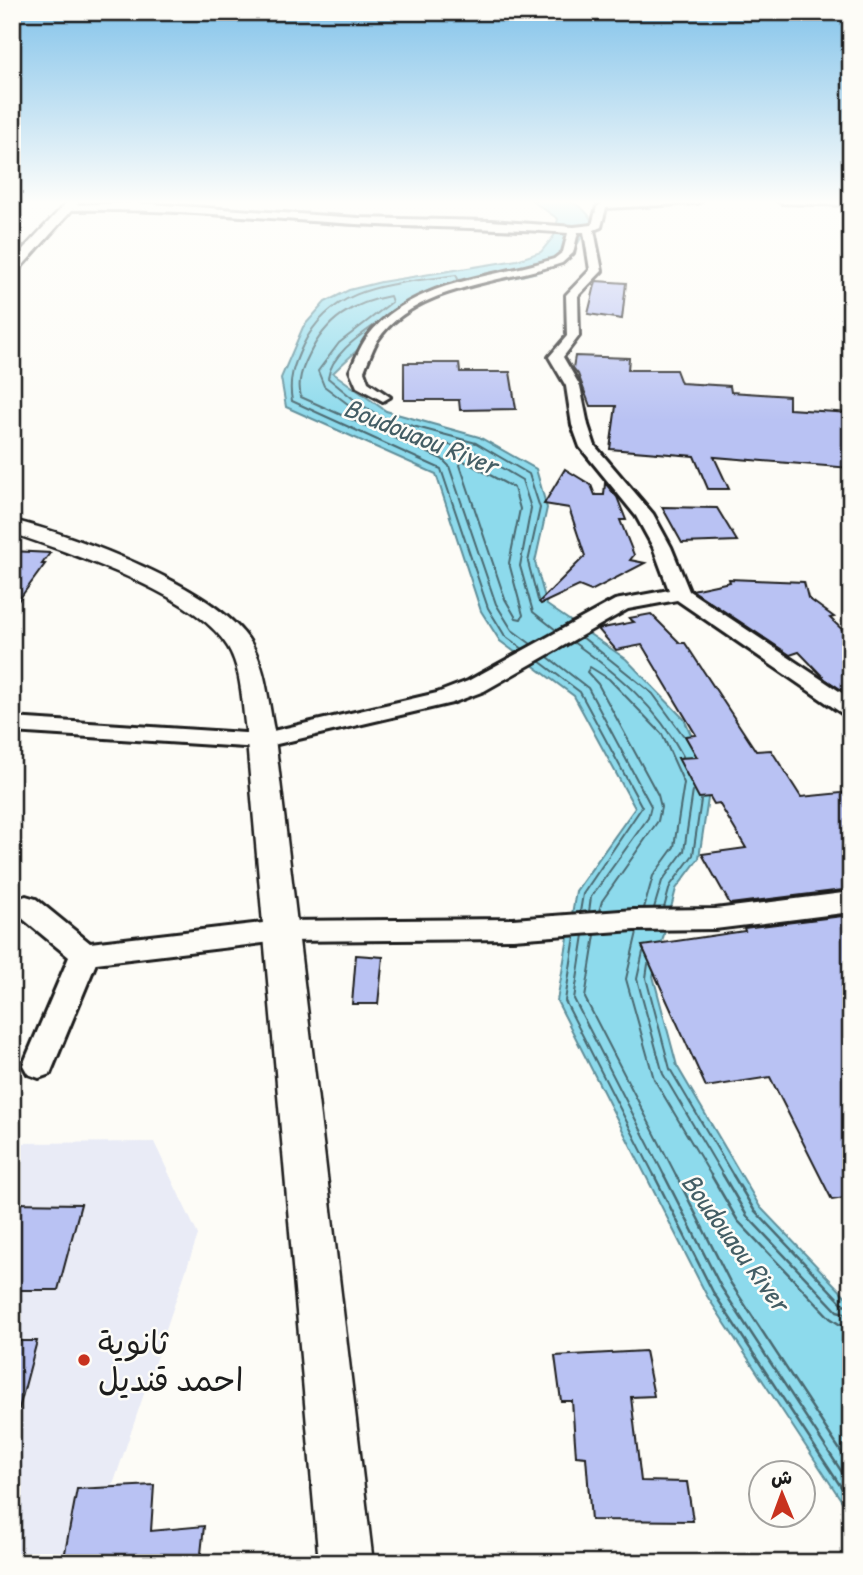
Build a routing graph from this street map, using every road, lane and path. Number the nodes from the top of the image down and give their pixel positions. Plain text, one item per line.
1 (508, 274) edge
2 (594, 274) edge
3 (383, 397) dead end
4 (17, 529) edge
5 (680, 594) junction
6 (851, 709) edge
7 (12, 725) edge
8 (260, 741) junction
9 (851, 902) edge
10 (26, 906) dead end
11 (280, 931) junction
12 (85, 954) junction
13 (39, 1065) dead end
14 (346, 1563) edge

1 - 3 street
2 - 5 street
4 - 8 main road
5 - 6 street
5 - 8 street
7 - 8 street
8 - 11 main road
9 - 11 street
10 - 12 street
11 - 12 street
11 - 14 main road
12 - 13 street

